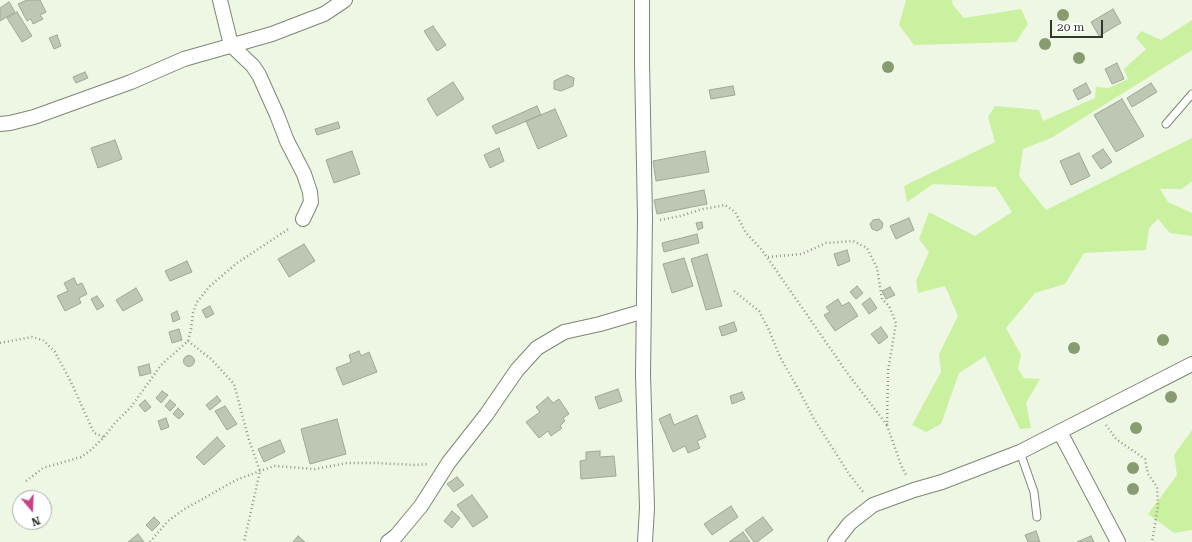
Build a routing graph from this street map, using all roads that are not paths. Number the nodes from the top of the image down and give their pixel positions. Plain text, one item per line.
1 (220, 0) edge
2 (345, 0) edge
3 (642, 0) edge
4 (231, 45) junction
5 (1192, 94) edge
6 (0, 124) edge
7 (1166, 124) dead end
8 (303, 219) road end
9 (644, 311) junction
10 (1192, 364) edge
11 (1060, 432) junction
12 (1020, 452) junction
13 (1037, 517) dead end
14 (388, 542) edge
15 (646, 542) edge
16 (835, 542) edge
17 (1118, 542) edge

1 - 4 street
2 - 4 street
3 - 9 street
4 - 6 street
4 - 8 street
5 - 7 lane
9 - 14 street
9 - 15 street
10 - 11 street
11 - 12 street
11 - 17 street
12 - 13 lane
12 - 16 street

